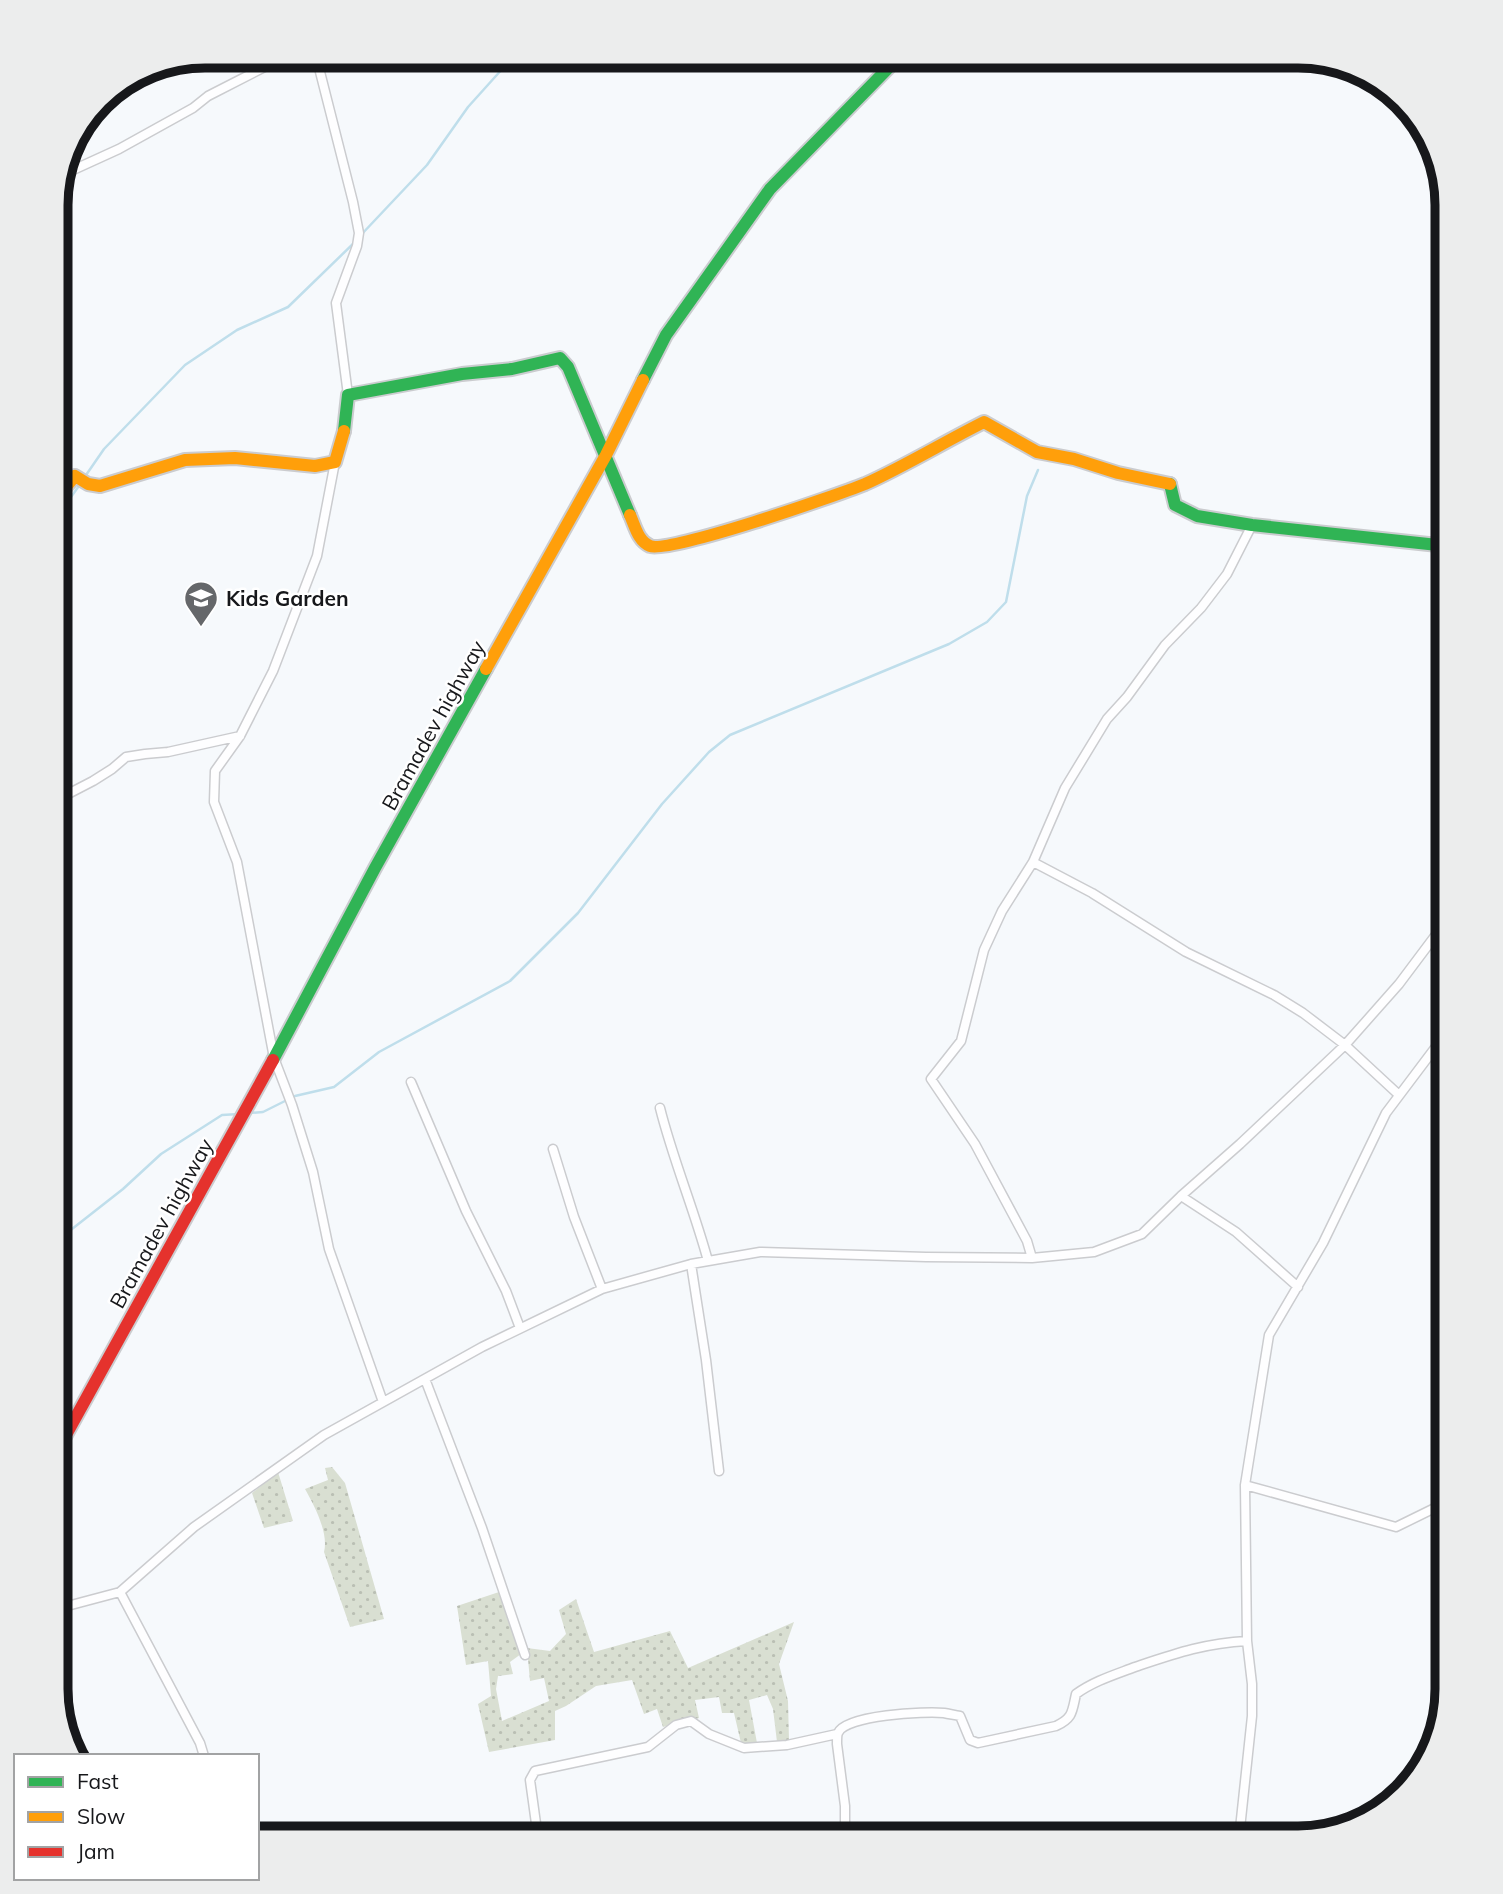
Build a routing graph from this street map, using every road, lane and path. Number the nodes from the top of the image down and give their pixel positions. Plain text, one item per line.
1 (262, 68) edge
2 (319, 68) edge
3 (889, 69) edge
4 (73, 170) edge
5 (348, 395) junction
6 (606, 455) junction
7 (335, 462) junction
8 (69, 483) edge
9 (1252, 525) junction
10 (1435, 544) edge
11 (240, 736) junction
12 (69, 794) edge
13 (1033, 862) junction
14 (1435, 936) edge
15 (1345, 1045) junction
16 (1435, 1048) edge
17 (274, 1058) junction
18 (411, 1082) dead end
19 (1399, 1095) junction
20 (660, 1108) dead end
21 (553, 1149) dead end
22 (1181, 1196) junction
23 (1032, 1258) junction
24 (708, 1261) junction
25 (691, 1264) junction
26 (1298, 1287) junction
27 (602, 1289) junction
28 (520, 1328) junction
29 (425, 1379) junction
30 (383, 1402) junction
31 (68, 1431) edge
32 (719, 1471) dead end
33 (1245, 1485) junction
34 (1435, 1508) edge
35 (120, 1592) junction
36 (68, 1606) edge
37 (1247, 1641) junction
38 (525, 1655) dead end
39 (837, 1734) junction
40 (203, 1754) edge
41 (536, 1826) edge
42 (845, 1826) edge
43 (1240, 1826) edge

1 - 4 street
2 - 5 street
3 - 6 street, Bramadev highway
5 - 6 street
5 - 7 street
6 - 9 street
6 - 17 street, Bramadev highway
7 - 8 street
7 - 11 street
9 - 10 street
9 - 13 street
11 - 12 street
11 - 17 street
13 - 15 street
13 - 23 street
14 - 15 street
15 - 19 street
15 - 22 street
16 - 19 street
17 - 30 street
17 - 31 street, Bramadev highway
18 - 28 street
19 - 26 street
20 - 24 street
21 - 27 street
22 - 23 street
22 - 26 street
23 - 24 street
24 - 25 street
25 - 27 street
25 - 32 street
26 - 33 street
27 - 28 street
28 - 29 street
29 - 30 street
29 - 38 street
30 - 35 street
33 - 34 street
33 - 37 street
35 - 36 street
35 - 40 street
37 - 39 street
37 - 43 street
39 - 41 street
39 - 42 street

